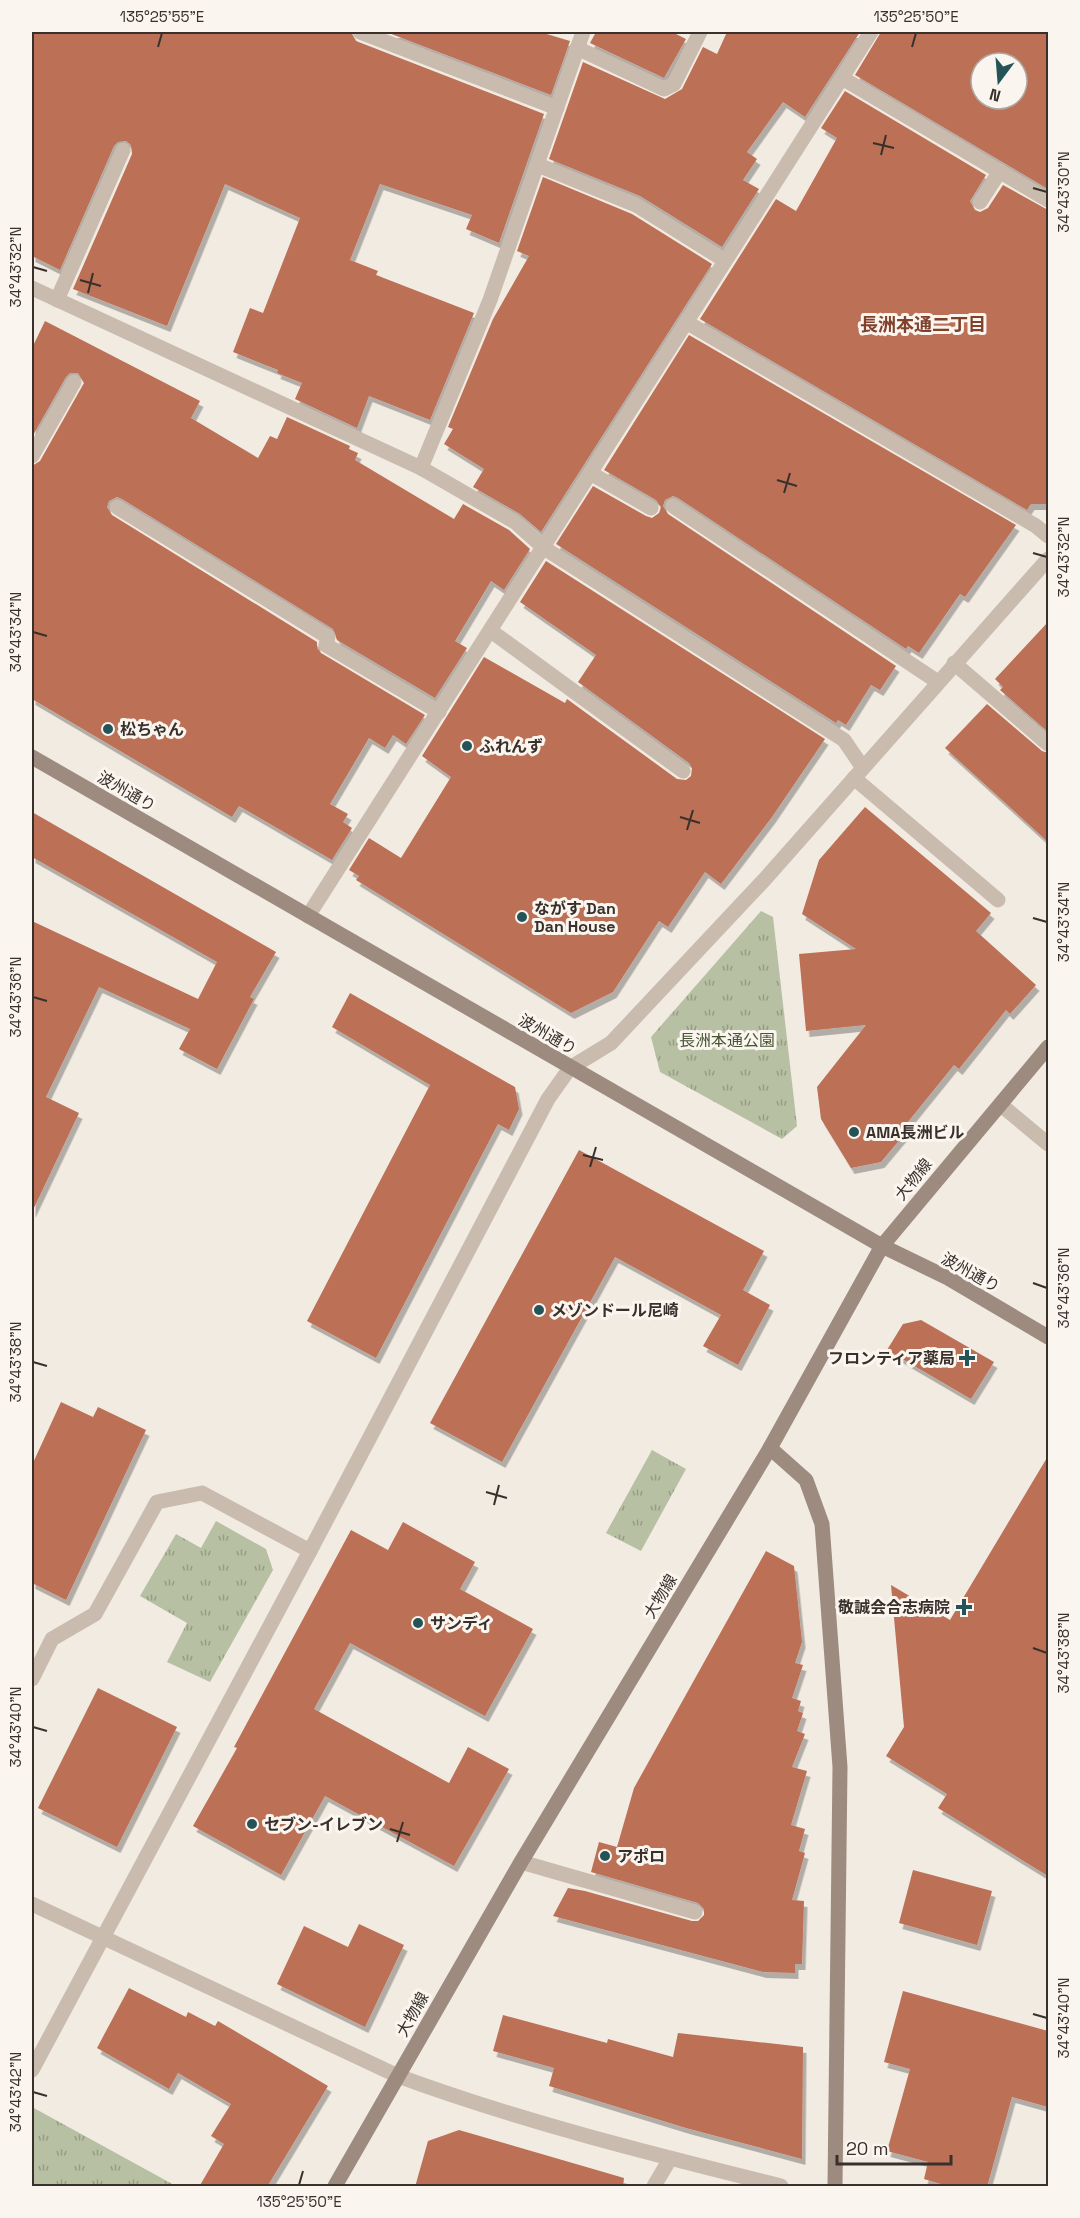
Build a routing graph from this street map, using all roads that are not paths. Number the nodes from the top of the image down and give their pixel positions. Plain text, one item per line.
1 (360, 32) edge
2 (581, 32) edge
3 (700, 32) edge
4 (872, 32) edge
5 (577, 48) junction
6 (842, 78) junction
7 (557, 108) junction
8 (123, 150) dead end
9 (538, 165) junction
10 (1000, 171) junction
11 (1048, 200) edge
12 (980, 202) dead end
13 (724, 260) junction
14 (32, 288) edge
15 (57, 300) junction
16 (686, 322) junction
17 (74, 382) dead end
18 (32, 456) edge
19 (421, 468) junction
20 (592, 474) junction
21 (673, 506) dead end
22 (117, 507) dead end
23 (651, 508) dead end
24 (1048, 536) edge
25 (544, 548) junction
26 (1048, 559) edge
27 (491, 631) junction
28 (954, 663) junction
29 (938, 682) junction
30 (439, 712) junction
31 (1048, 744) edge
32 (32, 758) edge
33 (683, 771) dead end
34 (858, 773) junction
35 (998, 900) dead end
36 (308, 916) junction
37 (1048, 1047) edge
38 (570, 1068) junction
39 (1001, 1105) junction
40 (1048, 1144) edge
41 (882, 1246) junction
42 (1048, 1337) edge
43 (770, 1448) junction
44 (310, 1551) junction
45 (32, 1679) edge
46 (521, 1862) junction
47 (32, 1904) edge
48 (694, 1912) dead end
49 (102, 1938) junction
50 (32, 2070) edge
51 (398, 2076) junction
52 (670, 2159) junction
53 (335, 2187) edge
54 (654, 2187) edge
55 (781, 2187) edge
56 (835, 2187) edge

1 - 7 street
2 - 5 street
3 - 5 street
4 - 6 street
5 - 7 street
6 - 10 street
6 - 13 street
7 - 9 street
8 - 15 street
9 - 13 street
9 - 19 street
10 - 11 street
10 - 12 street
13 - 16 street
14 - 15 street
15 - 19 street
16 - 20 street
16 - 24 street
17 - 18 street
19 - 25 street
20 - 23 street
20 - 25 street
21 - 29 street
22 - 30 street
25 - 27 street
25 - 34 street
26 - 28 street
27 - 30 street
27 - 33 street
28 - 29 street
28 - 31 street
29 - 34 street
30 - 36 street
32 - 36 street, 波州通り
34 - 35 street
34 - 38 street
36 - 38 street, 波州通り
37 - 39 street, 大物線
38 - 41 street, 波州通り
38 - 44 street
39 - 40 street
39 - 41 street, 大物線
41 - 42 street, 波州通り
41 - 43 street, 大物線
43 - 46 street, 大物線
43 - 56 street
44 - 45 street
44 - 49 street
46 - 48 street
46 - 51 street, 大物線
47 - 49 street
49 - 50 street
49 - 51 street
51 - 52 street
51 - 53 street, 大物線
52 - 54 street
52 - 55 street

